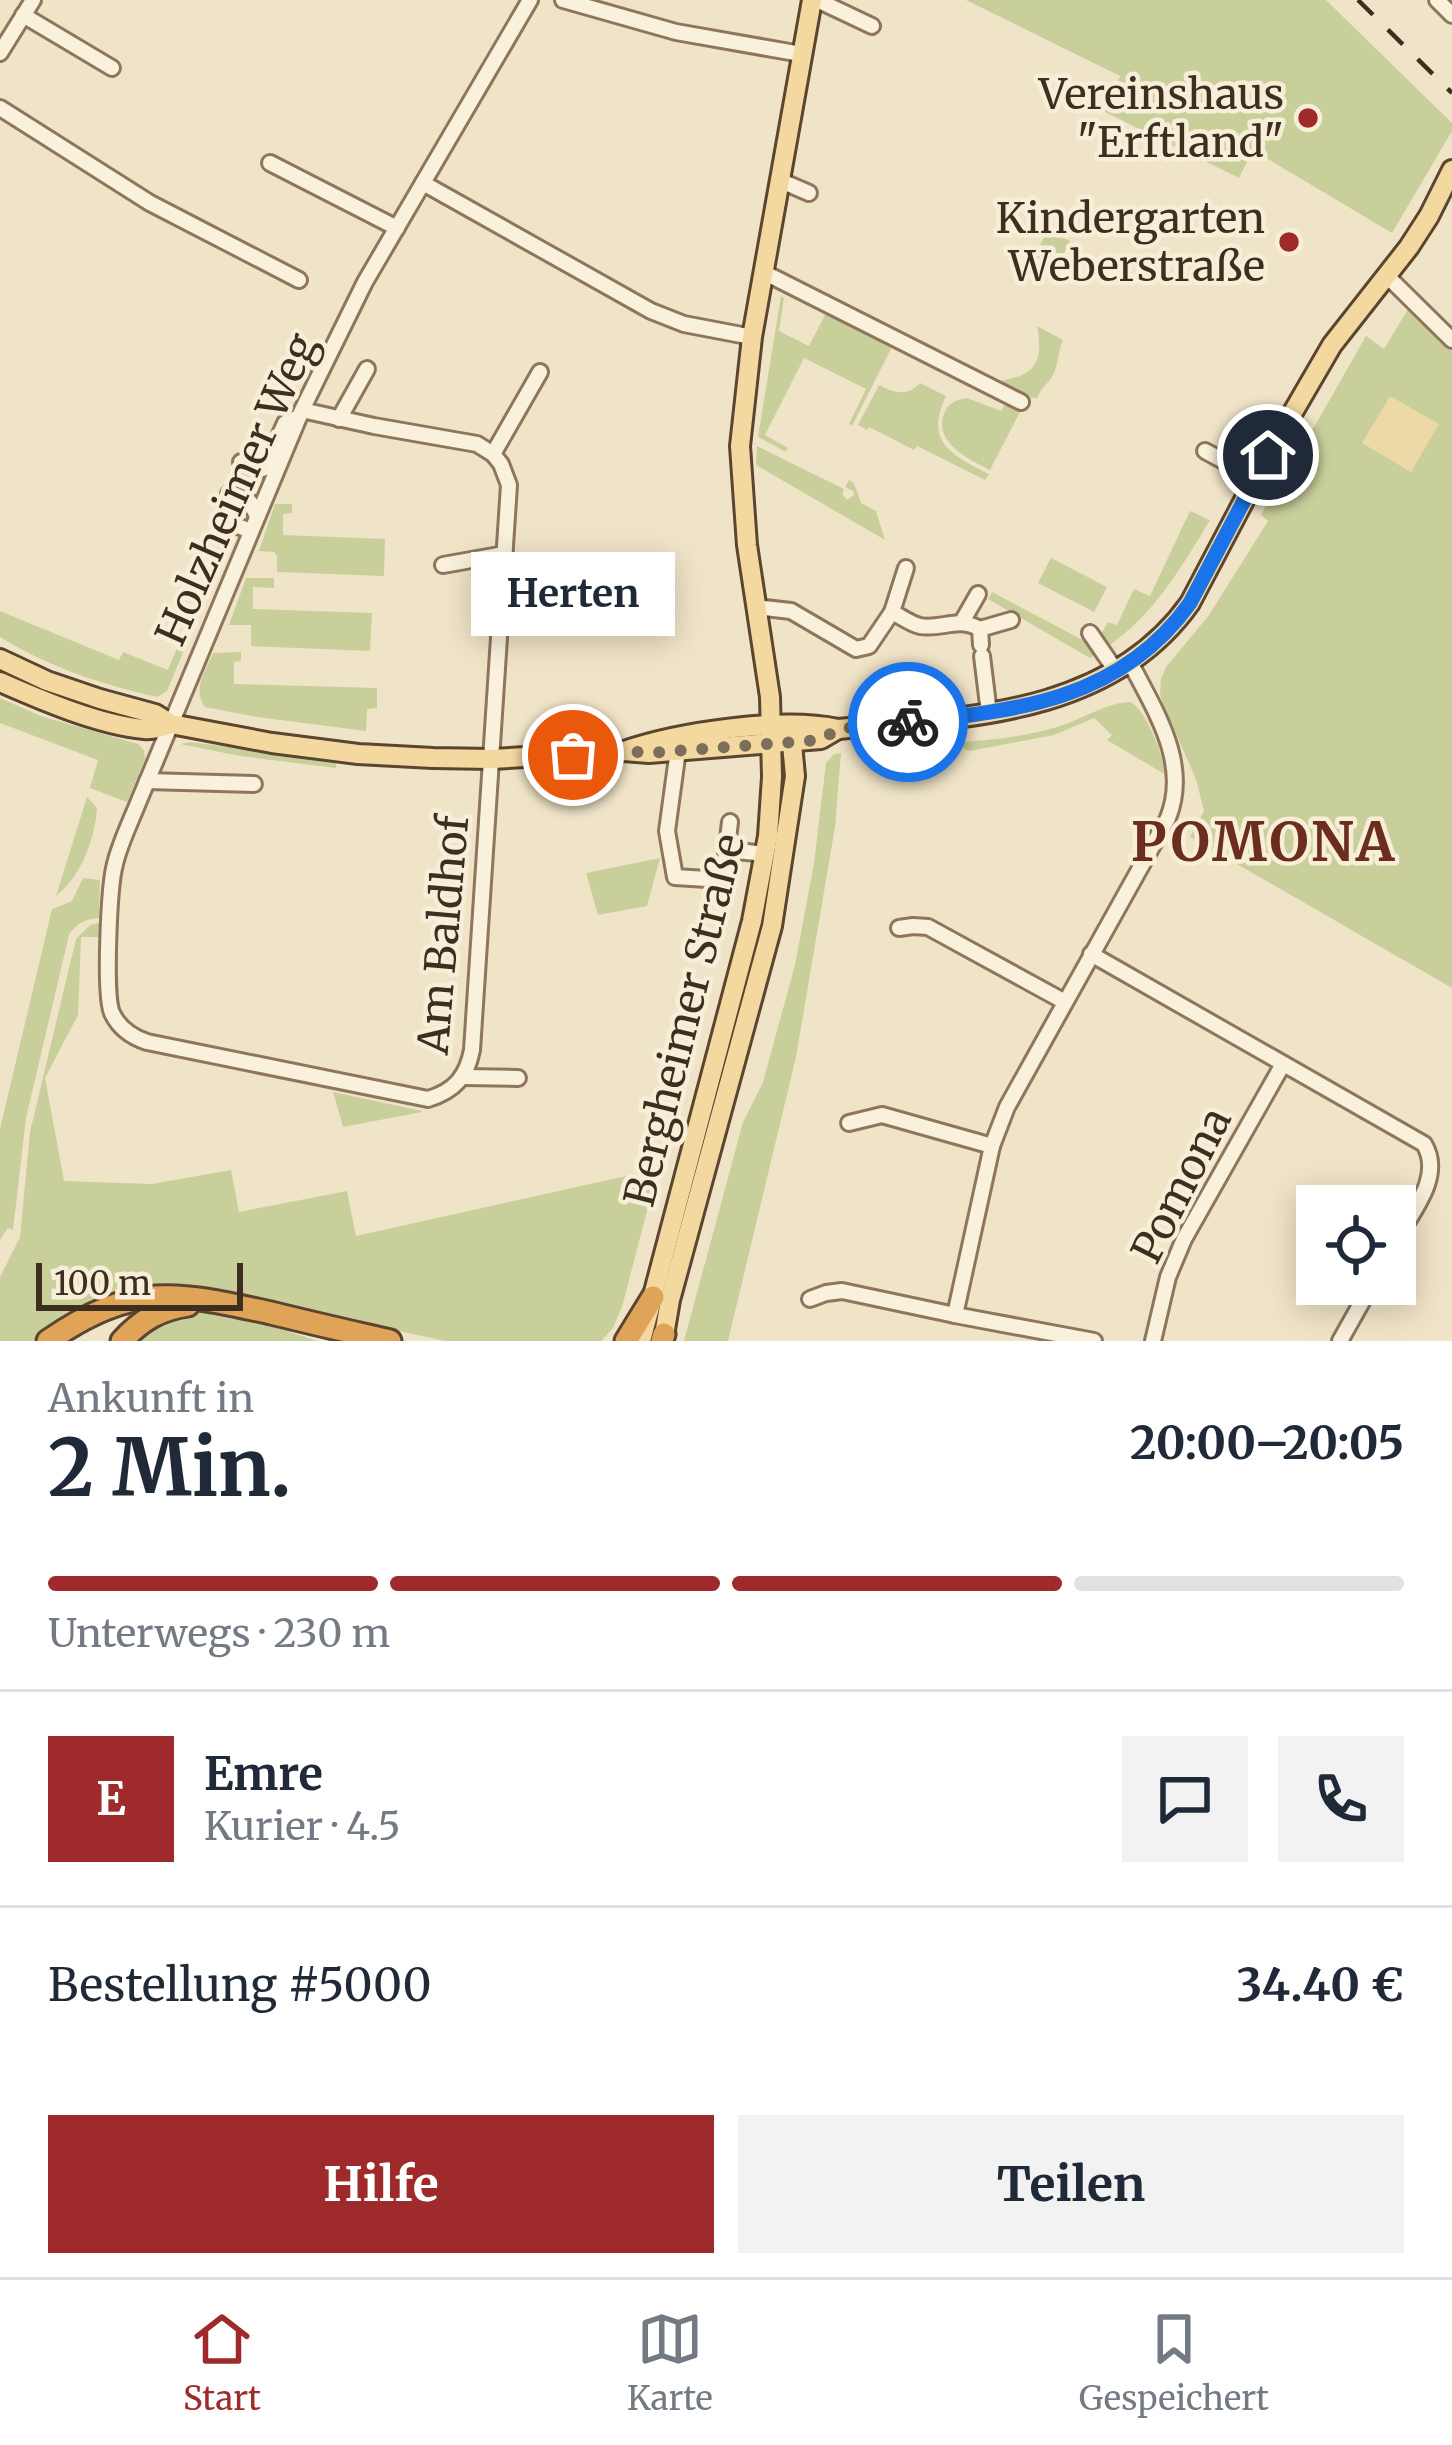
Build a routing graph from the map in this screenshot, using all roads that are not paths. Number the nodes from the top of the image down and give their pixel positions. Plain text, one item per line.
1 (33, 0) edge
2 (530, 0) edge
3 (563, 0) edge
4 (815, 0) edge
5 (1437, 0) edge
6 (23, 15) junction
7 (1452, 15) edge
8 (872, 26) dead end
9 (0, 53) edge
10 (801, 54) junction
11 (112, 68) dead end
12 (0, 108) edge
13 (270, 163) dead end
14 (1452, 170) edge
15 (779, 180) junction
16 (423, 183) junction
17 (808, 194) dead end
18 (397, 228) junction
19 (763, 272) junction
20 (1386, 275) junction
21 (298, 280) dead end
22 (752, 338) junction
23 (1452, 340) edge
24 (367, 369) dead end
25 (540, 372) dead end
26 (1022, 402) dead end
27 (301, 414) junction
28 (338, 418) junction
29 (1205, 452) dead end
30 (493, 454) junction
31 (241, 462) dead end
32 (1257, 478) junction
33 (230, 494) dead end
34 (227, 522) dead end
35 (254, 523) junction
36 (505, 554) junction
37 (442, 565) dead end
38 (906, 568) dead end
39 (978, 594) dead end
40 (756, 607) junction
41 (892, 612) junction
42 (1011, 620) dead end
43 (962, 622) junction
44 (1090, 634) dead end
45 (981, 644) junction
46 (0, 658) edge
47 (1123, 666) junction
48 (0, 682) edge
49 (989, 713) junction
50 (171, 724) junction
51 (780, 734) junction
52 (678, 750) junction
53 (624, 751) junction
54 (492, 759) junction
55 (147, 781) junction
56 (254, 784) dead end
57 (730, 822) dead end
58 (728, 850) junction
59 (765, 854) junction
60 (898, 928) dead end
61 (1091, 954) junction
62 (1065, 1002) junction
63 (128, 1033) joint
64 (1283, 1064) junction
65 (464, 1077) junction
66 (518, 1078) dead end
67 (849, 1123) dead end
68 (992, 1146) junction
69 (1416, 1204) edge
70 (653, 1297) junction
71 (810, 1299) dead end
72 (234, 1305) junction
73 (1360, 1305) edge
74 (955, 1315) junction
75 (663, 1339) edge
76 (48, 1341) edge
77 (122, 1341) edge
78 (391, 1341) edge
79 (626, 1341) edge
80 (641, 1341) edge
81 (1094, 1341) edge
82 (1153, 1341) edge
83 (1340, 1341) edge

1 - 6 street
2 - 16 street, Holzheimer Weg
3 - 10 street
4 - 8 street
4 - 10 main road, Bergheimer Straße
5 - 7 street
6 - 9 street
6 - 11 street
10 - 15 main road, Bergheimer Straße
12 - 21 street
13 - 18 street
14 - 20 main road
15 - 17 street
15 - 19 main road, Bergheimer Straße
16 - 18 street, Holzheimer Weg
16 - 22 street
18 - 27 street, Holzheimer Weg
19 - 22 main road, Bergheimer Straße
19 - 26 street
20 - 23 street
20 - 32 main road
22 - 40 main road, Bergheimer Straße
24 - 28 street
25 - 30 street
27 - 28 street
27 - 31 street
27 - 35 street, Holzheimer Weg
28 - 30 street
29 - 32 street
30 - 36 street, Am Baldhof
32 - 47 main road
33 - 35 street
34 - 35 street
35 - 50 street, Holzheimer Weg
36 - 37 street
36 - 54 street, Am Baldhof
38 - 41 street
39 - 43 street
40 - 41 street
40 - 51 main road, Bergheimer Straße
41 - 43 street
42 - 45 street
43 - 45 street
44 - 47 street
45 - 49 street
46 - 50 main road
47 - 49 main road
47 - 61 street
48 - 50 main road
49 - 51 main road
50 - 54 main road
50 - 55 street, Holzheimer Weg
51 - 52 main road
51 - 53 main road
51 - 59 main road, Bergheimer Straße
51 - 75 main road, Bergheimer Straße
52 - 53 main road
52 - 58 street
53 - 54 main road
54 - 65 street, Am Baldhof
55 - 56 street
55 - 63 street, Holzheimer Weg
57 - 58 street
58 - 59 street
59 - 70 main road, Bergheimer Straße
60 - 62 street
61 - 62 street
61 - 64 street
62 - 68 street
63 - 65 street, Am Baldhof
64 - 69 street
64 - 82 street, Pomona
65 - 66 street
67 - 68 street
68 - 74 street
70 - 79 highway
70 - 80 main road, Bergheimer Straße
71 - 74 street
72 - 76 highway
72 - 77 highway
72 - 78 highway
73 - 83 street
74 - 81 street

